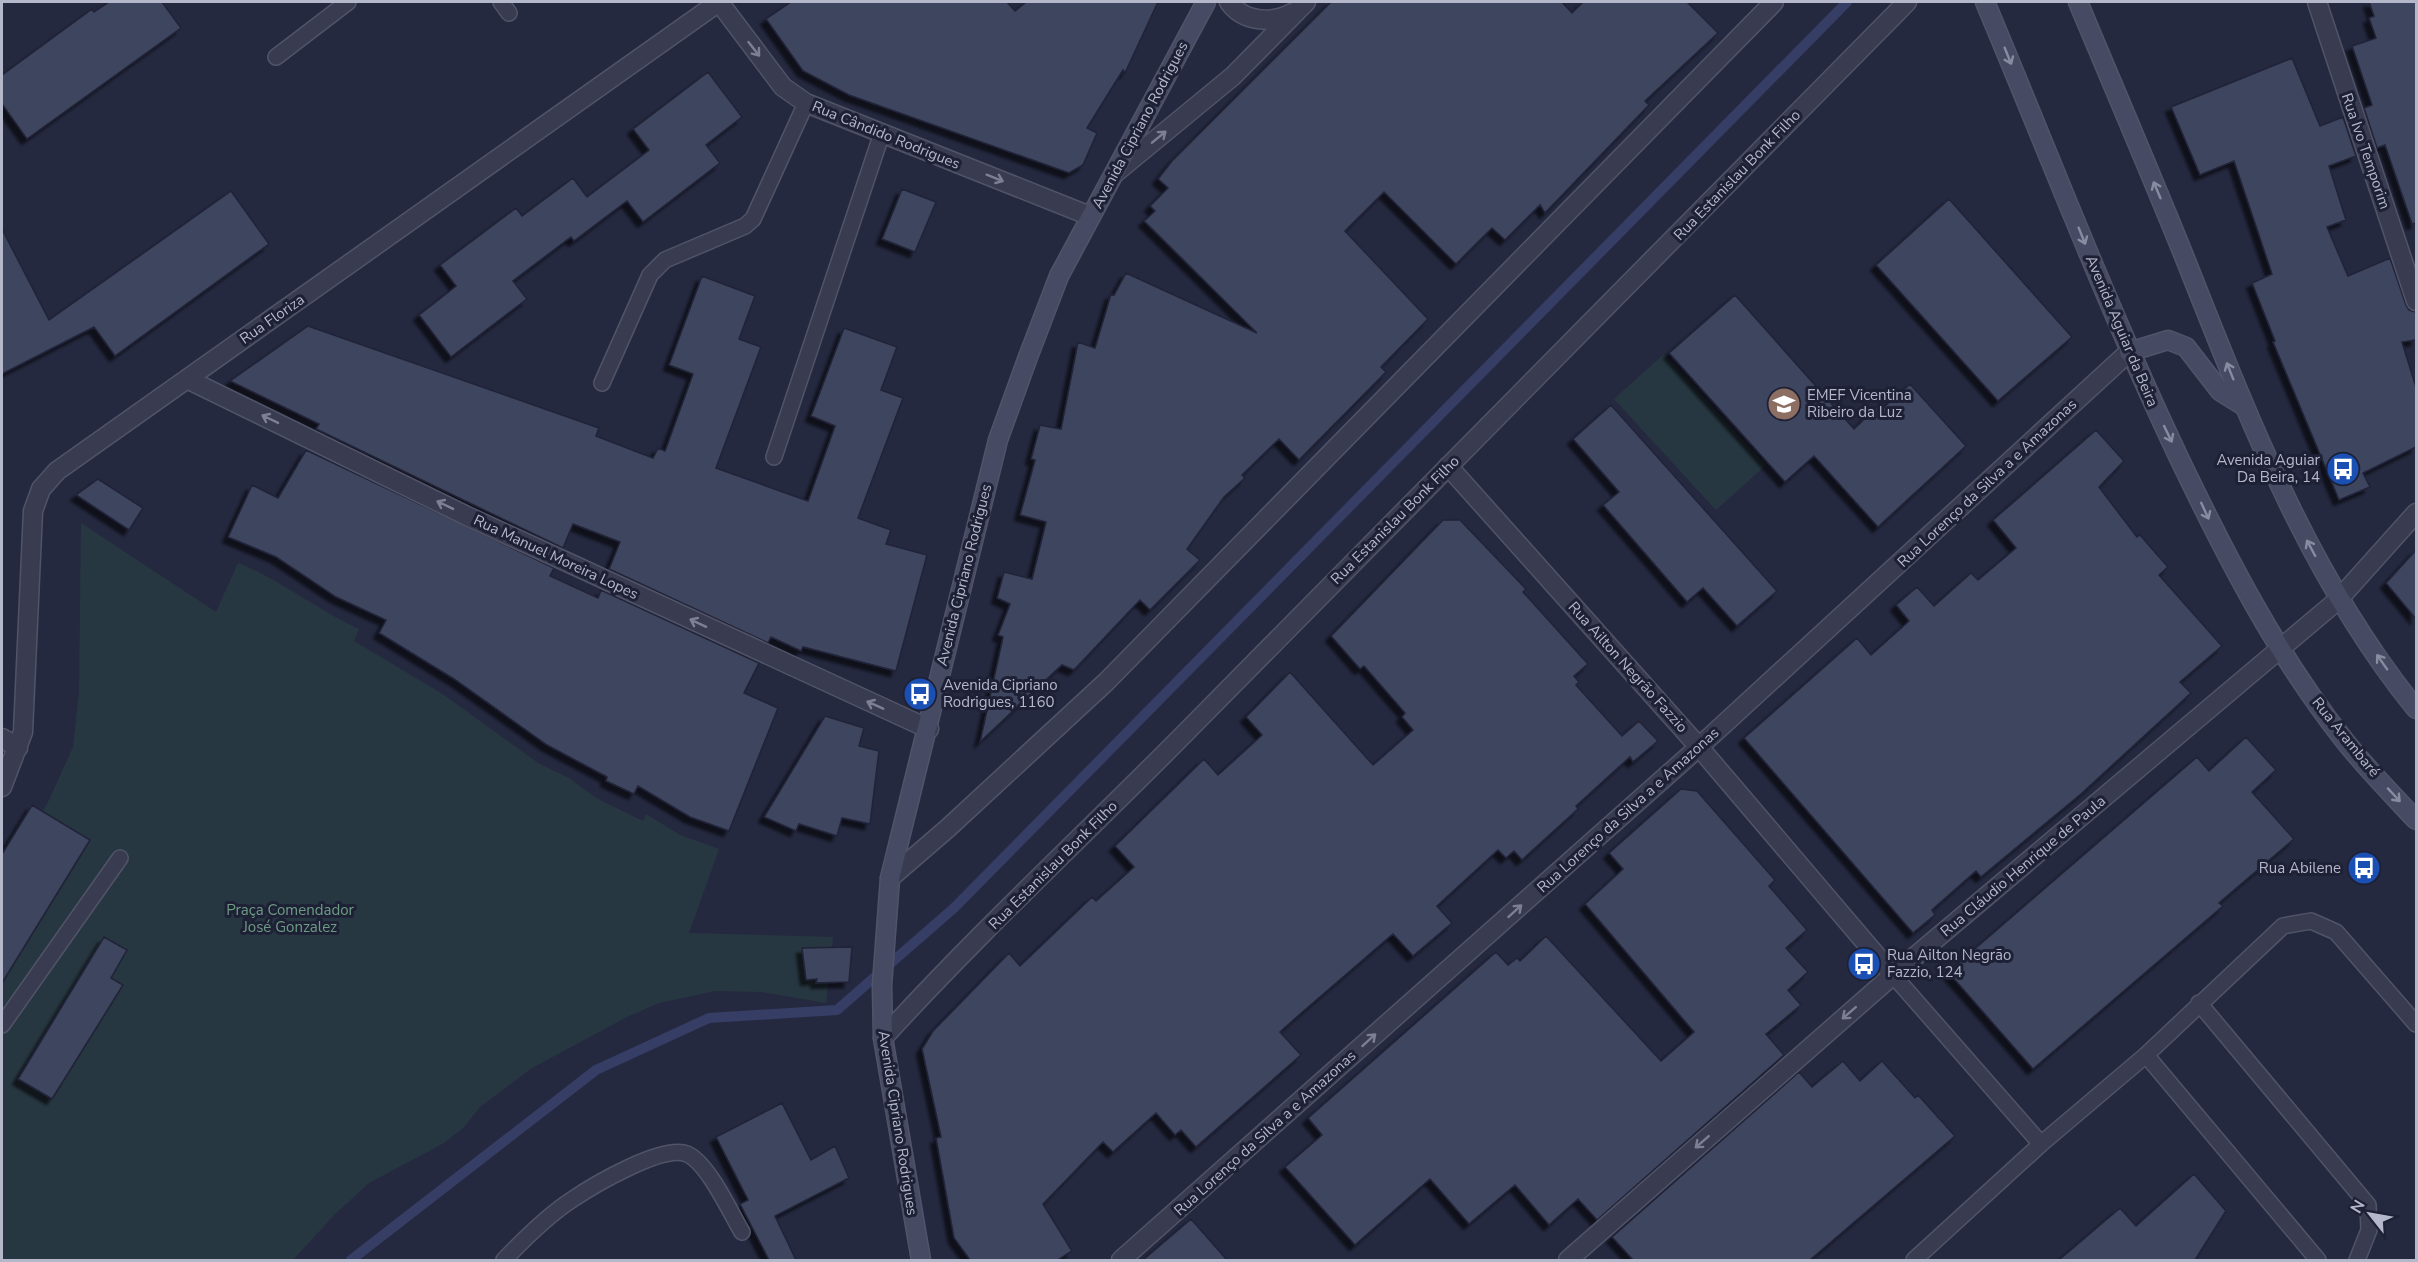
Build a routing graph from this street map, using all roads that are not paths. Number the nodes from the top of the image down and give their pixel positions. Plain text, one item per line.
1 (348, 2) edge
2 (719, 2) edge
3 (1206, 2) edge
4 (1229, 2) edge
5 (1774, 2) edge
6 (1907, 2) edge
7 (1985, 2) edge
8 (2078, 2) edge
9 (2317, 2) edge
10 (1303, 5) edge
11 (276, 57) dead end
12 (806, 103) junction
13 (882, 134) junction
14 (1114, 174) junction
15 (1090, 216) junction
16 (2416, 301) edge
17 (2129, 352) junction
18 (188, 379) junction
19 (602, 383) dead end
20 (2244, 406) junction
21 (774, 457) dead end
22 (1448, 466) junction
23 (2416, 513) edge
24 (2338, 600) junction
25 (2281, 650) junction
26 (2416, 709) edge
27 (929, 729) junction
28 (2, 738) edge
29 (1699, 747) junction
30 (18, 748) junction
31 (2, 787) edge
32 (2416, 820) edge
33 (120, 858) dead end
34 (890, 878) junction
35 (1893, 975) junction
36 (2199, 1004) junction
37 (2416, 1024) edge
38 (2, 1025) edge
39 (883, 1038) junction
40 (2146, 1055) junction
41 (2041, 1144) junction
42 (742, 1232) dead end
43 (504, 1260) edge
44 (921, 1260) edge
45 (1121, 1260) edge
46 (1568, 1260) edge
47 (1914, 1260) edge
48 (2318, 1260) edge
49 (2357, 1260) edge

1 - 11 lane
2 -> 12 street, Rua Cândido Rodrigues
2 - 18 street, Rua Floriza
3 - 14 main road, Avenida Cipriano Rodrigues
4 - 10 street
5 - 34 street
6 - 22 street, Rua Estanislau Bonk Filho
7 -> 17 main road, Avenida Aguiar da Beira
20 -> 8 main road
9 - 16 street, Rua Ivo Temporim
14 -> 10 street
12 - 13 street, Rua Cândido Rodrigues
12 - 19 lane
13 -> 15 street, Rua Cândido Rodrigues
13 - 21 lane
14 - 15 main road, Avenida Cipriano Rodrigues
15 - 27 main road, Avenida Cipriano Rodrigues
17 - 20 main road
17 -> 25 main road, Avenida Aguiar da Beira
17 - 29 street, Rua Lorenço da Silva a e Amazonas
27 -> 18 street, Rua Manuel Moreira Lopes
18 - 30 street, Rua Floriza
24 -> 20 main road
22 - 29 street, Rua Ailton Negrão Fazzio
22 - 39 street, Rua Estanislau Bonk Filho
23 - 24 street, Rua Cláudio Henrique de Paula
24 - 25 street, Rua Cláudio Henrique de Paula
26 -> 24 main road
25 -> 32 main road, Rua Arambaré
25 - 35 street, Rua Cláudio Henrique de Paula
27 - 34 main road, Avenida Cipriano Rodrigues
28 - 30 street
29 - 35 street, Rua Ailton Negrão Fazzio
45 -> 29 street, Rua Lorenço da Silva a e Amazonas
30 - 31 street, Rua Floriza
33 - 38 lane
34 - 39 main road, Avenida Cipriano Rodrigues
35 - 41 lane, Rua Ailton Negrão Fazzio
35 -> 46 street, Rua Cláudio Henrique de Paula
36 - 37 lane
36 - 40 lane
36 - 49 lane
39 - 44 main road, Avenida Cipriano Rodrigues
40 - 41 lane
40 - 48 lane
41 - 47 lane
42 - 43 lane

